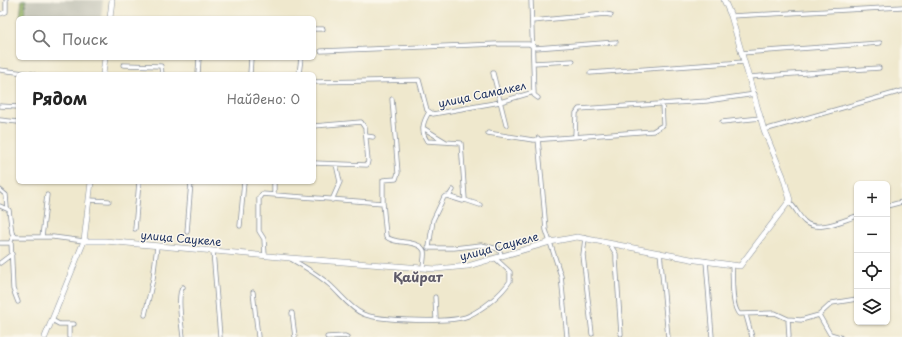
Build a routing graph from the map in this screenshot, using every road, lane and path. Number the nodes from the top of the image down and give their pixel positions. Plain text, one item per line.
1 (6, 0) edge
2 (112, 0) edge
3 (530, 0) edge
4 (724, 0) edge
5 (902, 7) edge
6 (0, 14) edge
7 (611, 15) dead end
8 (110, 16) edge
9 (731, 16) junction
10 (532, 21) junction
11 (323, 28) dead end
12 (316, 29) edge
13 (616, 42) dead end
14 (880, 43) dead end
15 (533, 46) junction
16 (321, 51) dead end
17 (740, 53) junction
18 (105, 60) edge
19 (199, 60) edge
20 (251, 60) edge
21 (301, 60) edge
22 (573, 61) dead end
23 (744, 62) junction
24 (533, 63) junction
25 (123, 65) dead end
26 (878, 68) dead end
27 (0, 70) edge
28 (16, 72) edge
29 (103, 72) edge
30 (162, 72) edge
31 (198, 72) edge
32 (250, 72) edge
33 (300, 72) edge
34 (493, 73) dead end
35 (590, 73) dead end
36 (749, 77) junction
37 (316, 82) edge
38 (902, 91) edge
39 (534, 92) junction
40 (755, 94) junction
41 (538, 98) dead end
42 (392, 99) dead end
43 (500, 102) junction
44 (662, 103) junction
45 (0, 106) edge
46 (16, 107) edge
47 (428, 112) junction
48 (761, 118) junction
49 (0, 120) edge
50 (16, 122) edge
51 (722, 122) dead end
52 (506, 125) dead end
53 (316, 126) edge
54 (422, 127) junction
55 (764, 130) junction
56 (488, 133) dead end
57 (575, 135) junction
58 (366, 136) junction
59 (373, 137) dead end
60 (538, 138) junction
61 (447, 143) junction
62 (316, 163) edge
63 (336, 164) junction
64 (90, 184) edge
65 (139, 184) edge
66 (191, 184) edge
67 (244, 184) edge
68 (274, 184) edge
69 (0, 190) edge
70 (453, 190) dead end
71 (47, 195) dead end
72 (274, 195) junction
73 (449, 196) junction
74 (89, 200) junction
75 (332, 200) junction
76 (464, 200) junction
77 (110, 201) dead end
78 (902, 202) edge
79 (383, 203) junction
80 (790, 203) junction
81 (480, 205) dead end
82 (890, 205) edge
83 (0, 206) edge
84 (7, 208) junction
85 (854, 217) edge
86 (240, 226) dead end
87 (135, 229) dead end
88 (187, 232) dead end
89 (15, 236) junction
90 (42, 237) junction
91 (586, 238) junction
92 (84, 241) junction
93 (550, 242) junction
94 (0, 243) edge
95 (11, 243) junction
96 (612, 244) junction
97 (157, 246) junction
98 (429, 247) junction
99 (423, 250) junction
100 (213, 251) junction
101 (660, 252) junction
102 (12, 254) junction
103 (265, 256) junction
104 (502, 257) junction
105 (290, 258) junction
106 (496, 259) junction
107 (706, 261) junction
108 (0, 263) edge
109 (732, 266) junction
110 (423, 268) junction
111 (183, 287) dead end
112 (253, 292) dead end
113 (435, 297) dead end
114 (854, 299) edge
115 (18, 302) dead end
116 (292, 313) dead end
117 (746, 314) junction
118 (145, 315) dead end
119 (819, 316) junction
120 (436, 319) junction
121 (788, 319) junction
122 (52, 320) junction
123 (74, 324) dead end
124 (69, 325) junction
125 (592, 334) dead end
126 (621, 334) dead end
127 (346, 336) edge
128 (45, 337) edge
129 (69, 337) edge
130 (183, 337) edge
131 (220, 337) edge
132 (258, 337) edge
133 (294, 337) edge
134 (327, 337) edge
135 (567, 337) edge
136 (668, 337) edge
137 (712, 337) edge
138 (752, 337) edge
139 (789, 337) edge
140 (840, 337) edge

1 - 6 street
2 - 8 street
3 - 10 street
4 - 9 street
5 - 9 street
7 - 10 street
9 - 17 street
10 - 15 street
11 - 12 street
13 - 15 street
14 - 17 street
15 - 16 street
15 - 24 street
17 - 23 street
18 - 29 street
19 - 31 street
20 - 32 street
21 - 33 street
22 - 24 street
23 - 35 street
23 - 36 street
24 - 39 street
25 - 30 street
26 - 36 street
27 - 28 street
34 - 43 street
36 - 40 street
37 - 47 street, улица Самалкел
38 - 55 street
39 - 41 street
39 - 43 street, улица Самалкел
40 - 44 street
40 - 48 street
42 - 79 street
43 - 47 street, улица Самалкел
43 - 52 street
44 - 57 street
44 - 57 street
45 - 46 street
47 - 54 street
48 - 51 street
48 - 55 street
49 - 50 street
53 - 58 street
54 - 61 street
54 - 61 street
55 - 80 street
56 - 60 street
57 - 60 street
58 - 59 street
58 - 63 street
60 - 93 street
61 - 76 street
62 - 63 street
63 - 75 street
64 - 74 street
65 - 87 street
66 - 88 street
67 - 86 street
68 - 72 street
69 - 84 street
70 - 73 street
71 - 90 street
72 - 75 street
72 - 103 street
73 - 76 street
73 - 98 street
74 - 77 street
74 - 92 street
75 - 79 street
76 - 81 street
78 - 82 street
79 - 99 street
80 - 85 street
80 - 109 street
83 - 84 street
84 - 89 street
89 - 90 street
89 - 95 street
90 - 92 street
91 - 93 street, улица Саукеле
91 - 96 street, улица Саукеле
91 - 125 street
92 - 97 street, улица Саукеле
92 - 122 street
93 - 104 street, улица Саукеле
93 - 135 street
94 - 95 street
95 - 102 street
96 - 101 street, улица Саукеле
96 - 126 street
97 - 100 street, улица Саукеле
97 - 118 street
98 - 99 street
98 - 104 street
99 - 110 street
100 - 103 street, улица Саукеле
100 - 131 street
101 - 107 street, улица Саукеле
101 - 136 street
102 - 108 street
102 - 115 street
103 - 105 street, улица Саукеле
104 - 106 street, улица Саукеле
105 - 110 street, улица Саукеле
105 - 120 street
106 - 110 street, улица Саукеле
106 - 120 street
107 - 109 street, улица Саукеле
107 - 137 street
109 - 117 street
111 - 130 street
112 - 132 street
113 - 120 street
114 - 119 street
116 - 133 street
117 - 121 street
117 - 138 street
119 - 121 street
119 - 140 street
121 - 139 street
122 - 124 street
122 - 128 street
123 - 124 street
124 - 129 street
127 - 134 street

